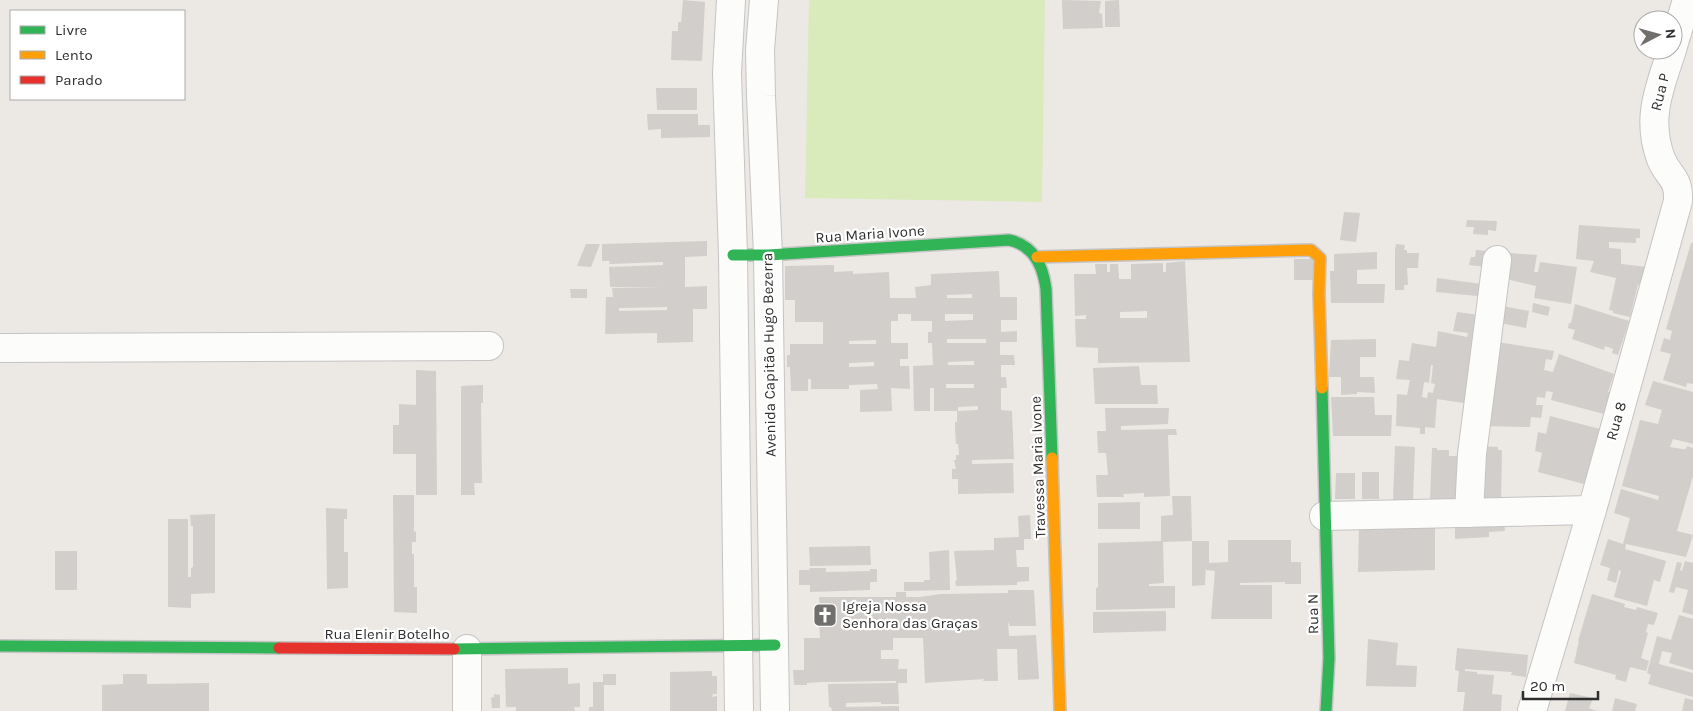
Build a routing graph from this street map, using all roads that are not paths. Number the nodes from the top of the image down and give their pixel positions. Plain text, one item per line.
1 (731, 0) edge
2 (764, 0) edge
3 (1687, 0) edge
4 (1683, 13) edge
5 (1669, 60) edge
6 (1654, 135) joint
7 (1010, 240) joint
8 (733, 255) junction
9 (768, 255) junction
10 (1037, 257) junction
11 (1497, 260) dead end
12 (489, 346) dead end
13 (0, 348) edge
14 (1592, 510) junction
15 (1469, 513) junction
16 (1324, 516) junction
17 (774, 645) junction
18 (0, 646) edge
19 (739, 646) junction
20 (467, 649) junction
21 (467, 711) edge
22 (739, 711) edge
23 (775, 711) edge
24 (1060, 711) edge
25 (1326, 711) edge
26 (1532, 711) edge

1 - 8 street
2 - 9 street, Avenida Capitão Hugo Bezerra
3 - 4 street
5 - 6 street, Rua P
6 - 14 street, Rua 8
7 - 9 street, Rua Maria Ivone
7 - 10 street, Travessa Maria Ivone
8 - 9 street, Rua Maria Ivone
8 - 19 street
9 - 17 street, Avenida Capitão Hugo Bezerra
10 - 16 street, Rua N
10 - 24 street, Travessa Maria Ivone
11 - 15 street
12 - 13 street
14 - 15 street
14 - 26 street, Rua 8
15 - 16 street
16 - 25 street, Rua N
17 - 19 street, Rua Elenir Botelho
17 - 23 street, Avenida Capitão Hugo Bezerra
18 - 20 street, Rua Elenir Botelho
19 - 20 street, Rua Elenir Botelho
19 - 22 street
20 - 21 street

